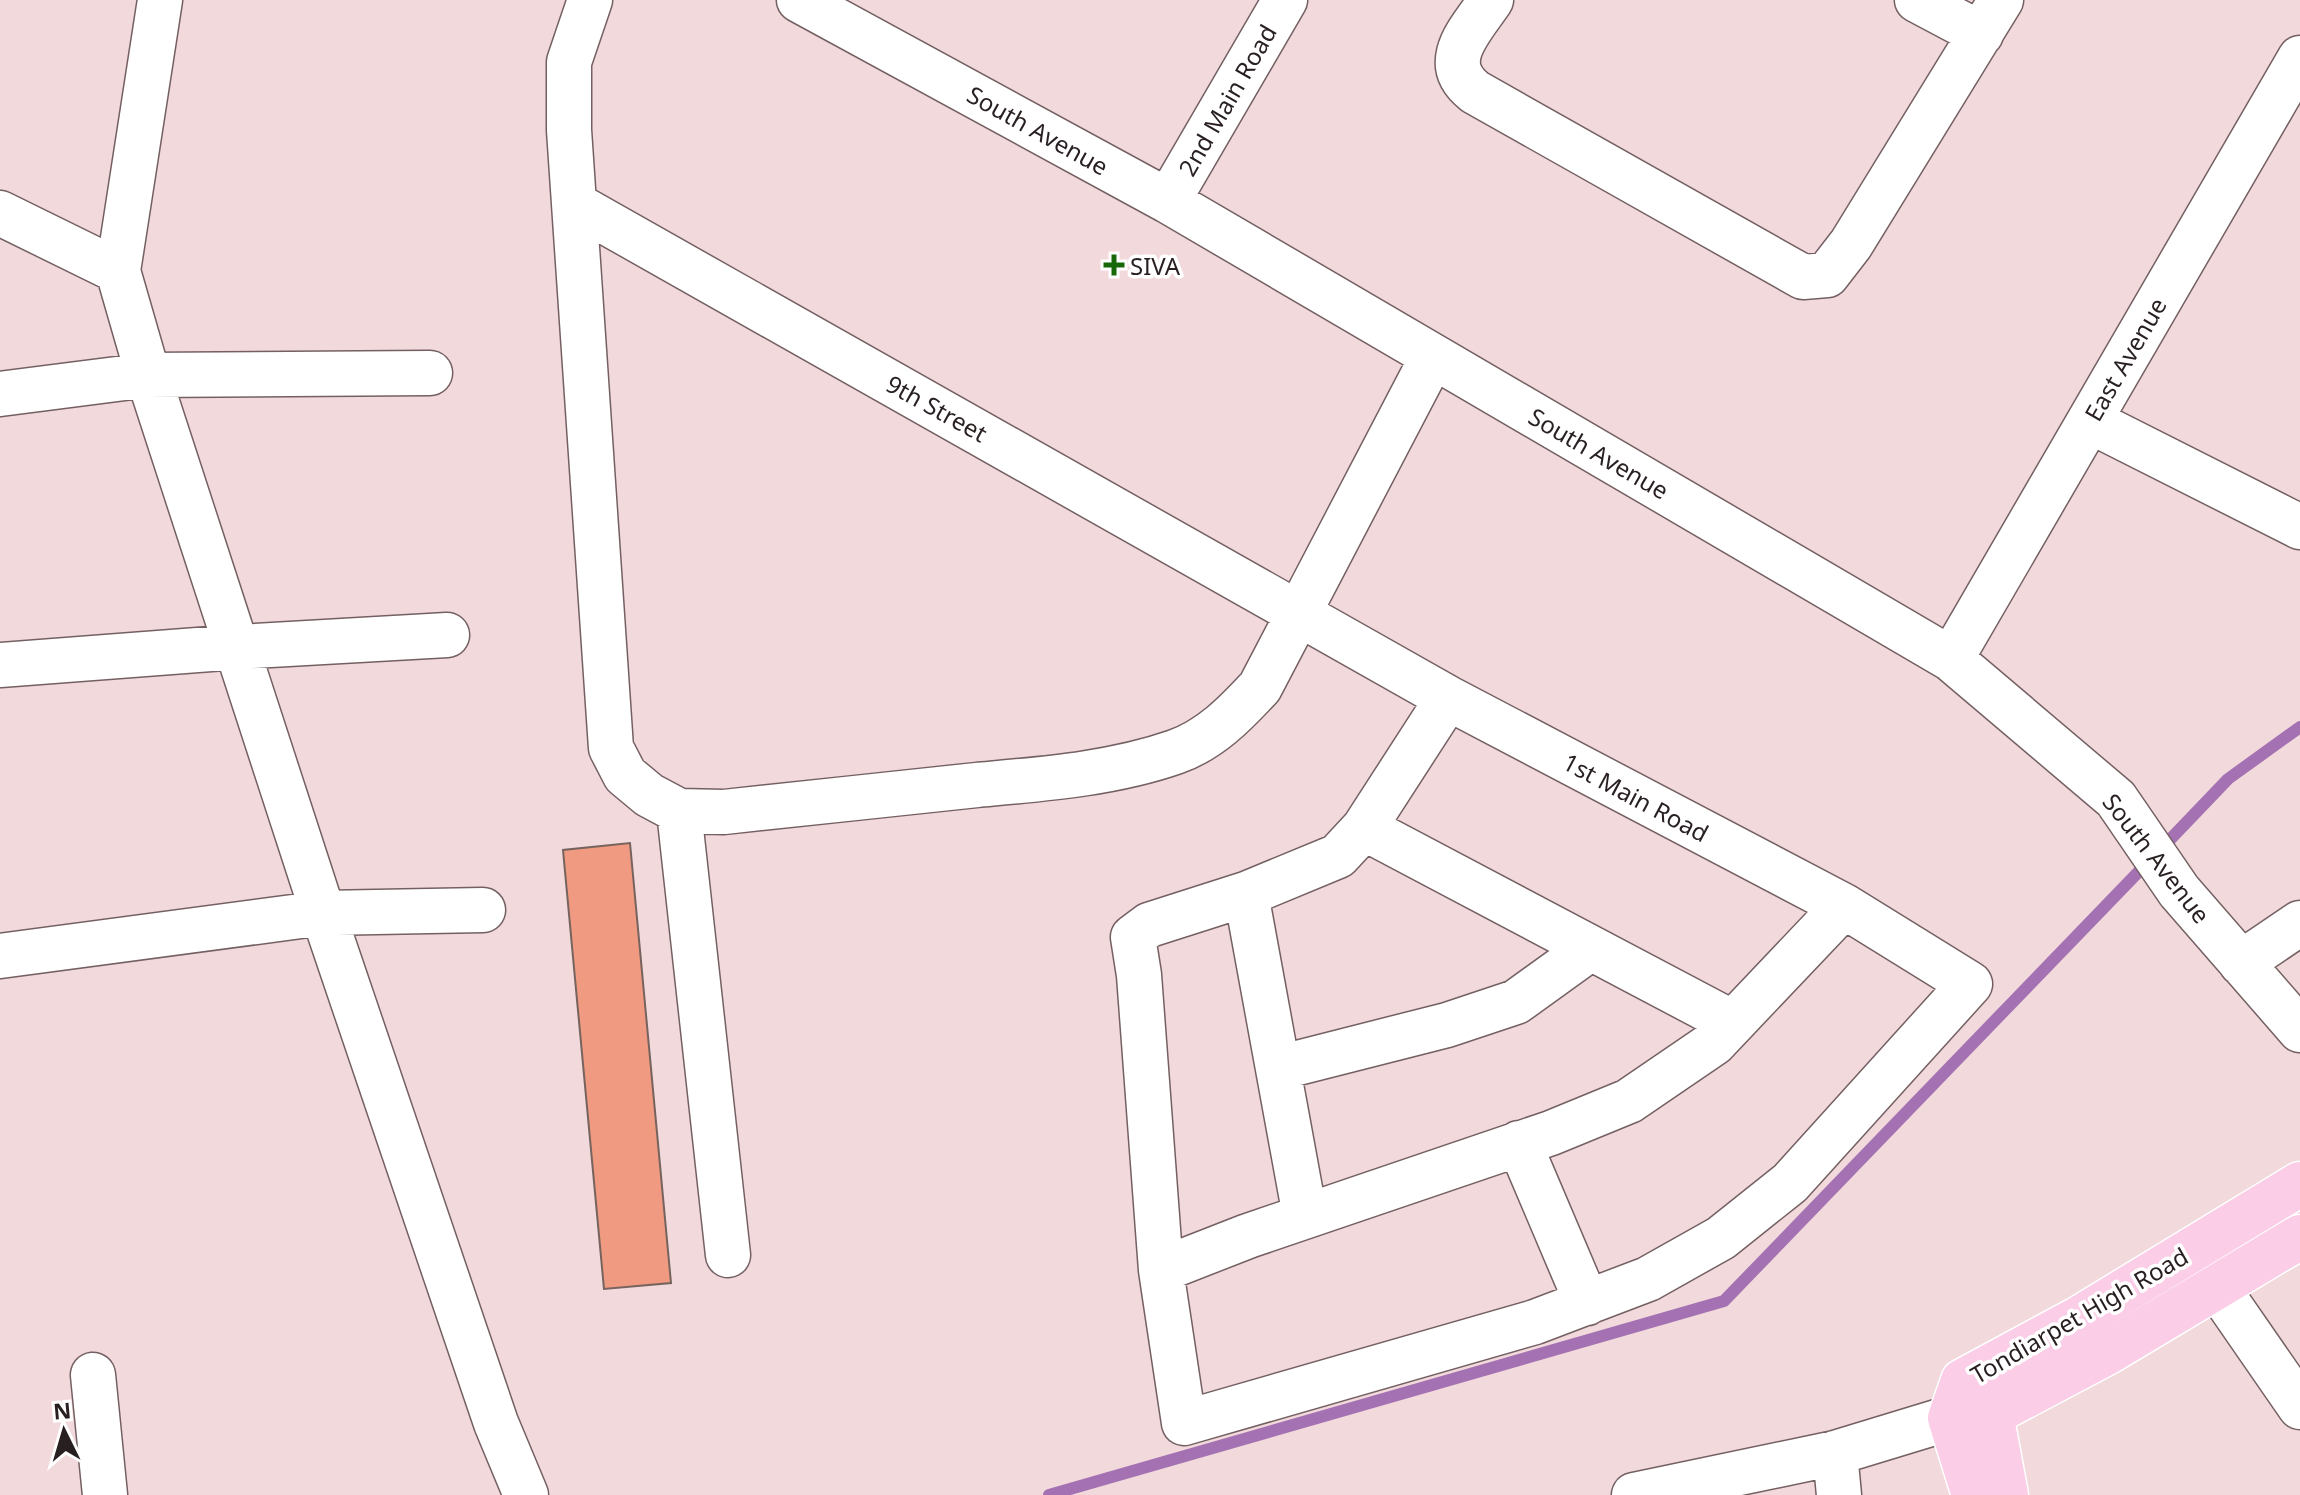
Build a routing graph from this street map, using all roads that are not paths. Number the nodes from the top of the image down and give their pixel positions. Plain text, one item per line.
1 (160, 0) edge
2 (590, 0) edge
3 (799, 0) edge
4 (1285, 0) edge
5 (1491, 0) edge
6 (1917, 0) edge
7 (1991, 17) edge
8 (2300, 58) edge
9 (1168, 201) junction
10 (574, 204) junction
11 (0, 213) edge
12 (118, 271) junction
13 (1433, 356) junction
14 (430, 373) dead end
15 (148, 375) junction
16 (0, 394) edge
17 (2090, 421) junction
18 (2297, 519) edge
19 (1300, 612) junction
20 (447, 635) dead end
21 (237, 647) junction
22 (1951, 659) junction
23 (0, 665) edge
24 (1448, 698) junction
25 (679, 811) junction
26 (1364, 828) junction
27 (1246, 894) junction
28 (1844, 906) junction
29 (483, 910) dead end
30 (323, 913) junction
31 (2300, 923) edge
32 (1591, 948) junction
33 (0, 956) edge
34 (2241, 963) junction
35 (1733, 1023) junction
36 (2300, 1030) edge
37 (1278, 1068) junction
38 (1519, 1143) junction
39 (2300, 1184) edge
40 (1305, 1216) junction
41 (2300, 1237) edge
42 (728, 1255) dead end
43 (1161, 1270) junction
44 (2217, 1287) junction
45 (1587, 1303) junction
46 (93, 1375) dead end
47 (2300, 1407) edge
48 (1970, 1416) junction
49 (1837, 1474) edge
50 (105, 1495) edge
51 (526, 1495) edge
52 (1634, 1495) edge
53 (1974, 1495) edge
54 (2006, 1495) edge

1 - 12 street
2 - 10 street
3 - 9 street, South Avenue
4 - 9 street, 2nd Main Road
5 - 7 street
6 - 7 street
8 - 17 street, East Avenue
9 - 13 street, South Avenue
10 - 19 street, 9th Street
10 - 25 street
11 - 12 street
12 - 15 street
13 - 19 street
13 - 22 street, South Avenue
14 - 15 street
15 - 16 street
15 - 21 street
17 - 18 street
17 - 22 street, East Avenue
19 - 24 street, 1st Main Road
19 - 25 street
20 - 21 street
21 - 23 street
21 - 30 street
22 - 34 street, South Avenue
24 - 26 street
24 - 28 street, 1st Main Road
25 - 42 street
26 - 27 street
26 - 32 street
27 - 37 street
27 - 43 street
28 - 35 street
28 - 45 street, 1st Main Road
29 - 30 street
30 - 33 street
30 - 51 street
31 - 34 street
32 - 35 street
32 - 37 street
34 - 36 street, South Avenue
35 - 38 street
37 - 40 street
38 - 40 street
38 - 45 street
39 - 48 main road, Tondiarpet High Road
40 - 43 street
41 - 44 main road, Tondiarpet High Road
43 - 45 street
44 - 47 street
44 - 48 main road, Tondiarpet High Road
46 - 50 street
48 - 49 street, Tondiarpet High Road
48 - 53 main road
48 - 54 main road
49 - 52 street, Tondiarpet High Road

